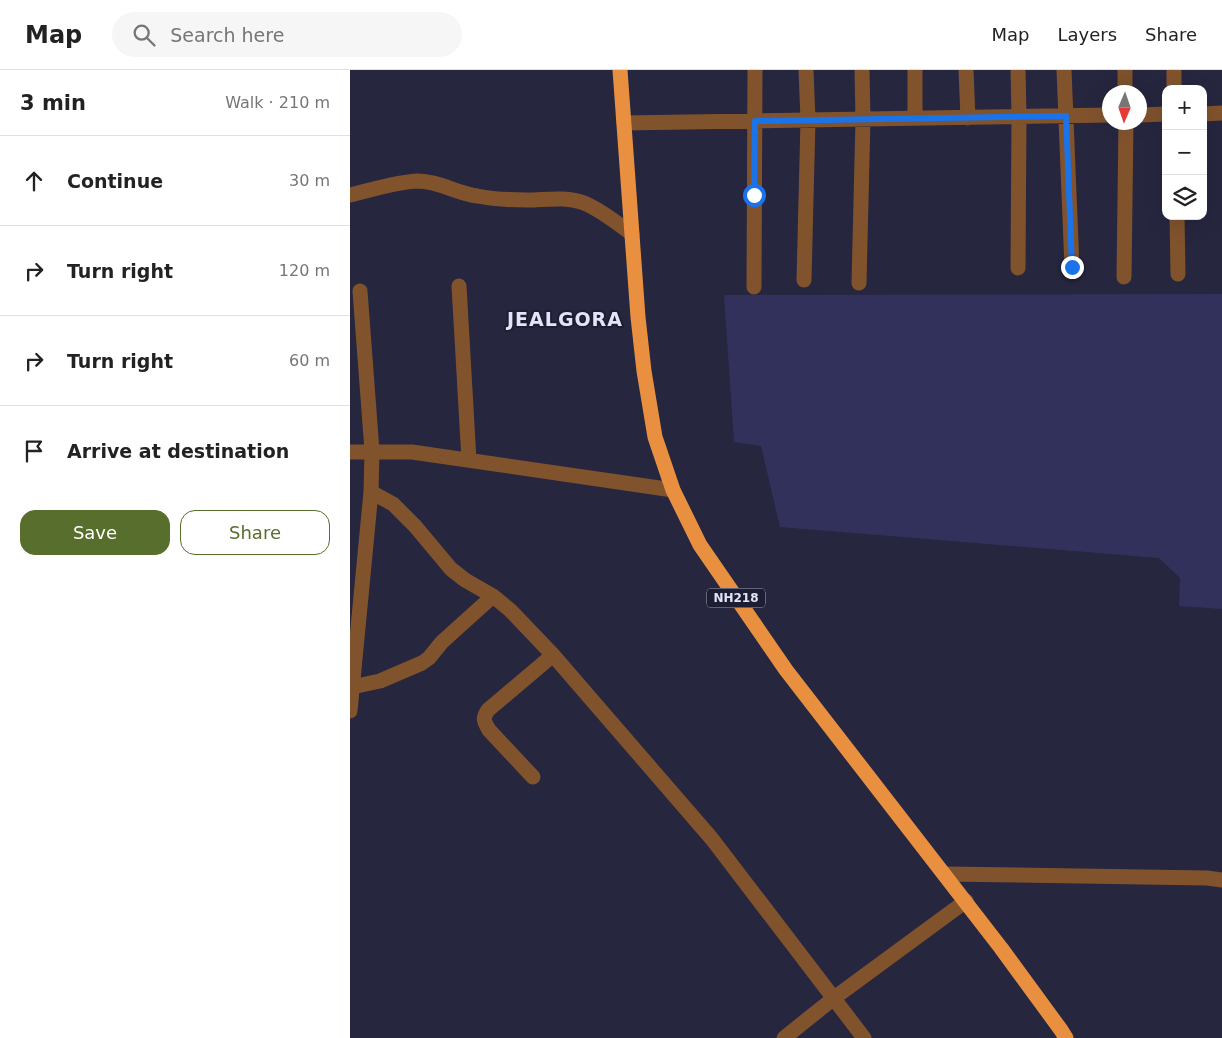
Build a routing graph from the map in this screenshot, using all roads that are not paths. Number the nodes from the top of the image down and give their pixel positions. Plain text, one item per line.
1 (620, 70) edge
2 (755, 70) edge
3 (806, 70) edge
4 (862, 70) edge
5 (915, 70) edge
6 (966, 70) edge
7 (1018, 70) edge
8 (1064, 70) edge
9 (1125, 70) edge
10 (1174, 70) edge
11 (1125, 85) edge
12 (1174, 85) edge
13 (1222, 113) edge
14 (1162, 114) edge
15 (1207, 114) edge
16 (1102, 115) edge
17 (1147, 115) edge
18 (1066, 116) junction
19 (1019, 117) junction
20 (915, 118) junction
21 (968, 118) junction
22 (863, 119) junction
23 (808, 120) junction
24 (755, 121) junction
25 (624, 123) junction
26 (1126, 130) edge
27 (350, 195) edge
28 (1177, 220) edge
29 (632, 234) junction
30 (1072, 267) dead end
31 (1018, 268) dead end
32 (1178, 274) dead end
33 (1124, 277) dead end
34 (804, 280) dead end
35 (859, 283) dead end
36 (459, 286) dead end
37 (754, 287) dead end
38 (360, 291) dead end
39 (372, 451) junction
40 (350, 452) edge
41 (469, 460) junction
42 (673, 490) junction
43 (371, 492) junction
44 (493, 596) junction
45 (553, 655) junction
46 (352, 687) junction
47 (350, 711) edge
48 (532, 777) dead end
49 (944, 874) junction
50 (1222, 880) edge
51 (966, 901) junction
52 (834, 998) junction
53 (784, 1038) edge
54 (864, 1038) edge
55 (1066, 1038) edge

1 - 25 highway, NH218
2 - 24 street
3 - 23 street
4 - 22 street
5 - 20 street
6 - 21 street
7 - 19 street
8 - 18 street
9 - 11 street
10 - 12 street
13 - 15 street
14 - 17 street
16 - 18 street
18 - 19 street
18 - 30 street
19 - 21 street
19 - 31 street
20 - 21 street
20 - 22 street
22 - 23 street
22 - 35 street
23 - 24 street
23 - 34 street
24 - 25 street
24 - 37 street
25 - 29 highway, NH218
26 - 33 street
27 - 29 street
28 - 32 street
29 - 42 highway, NH218
36 - 41 street
38 - 39 street
39 - 40 street
39 - 41 street
39 - 43 street
41 - 42 street
42 - 49 highway, NH218
43 - 44 street
43 - 46 street
44 - 45 street
44 - 46 street
45 - 48 street
45 - 52 street
46 - 47 street
49 - 50 street
49 - 51 highway, NH218
51 - 52 street
51 - 55 highway, NH218
52 - 53 street
52 - 54 street

